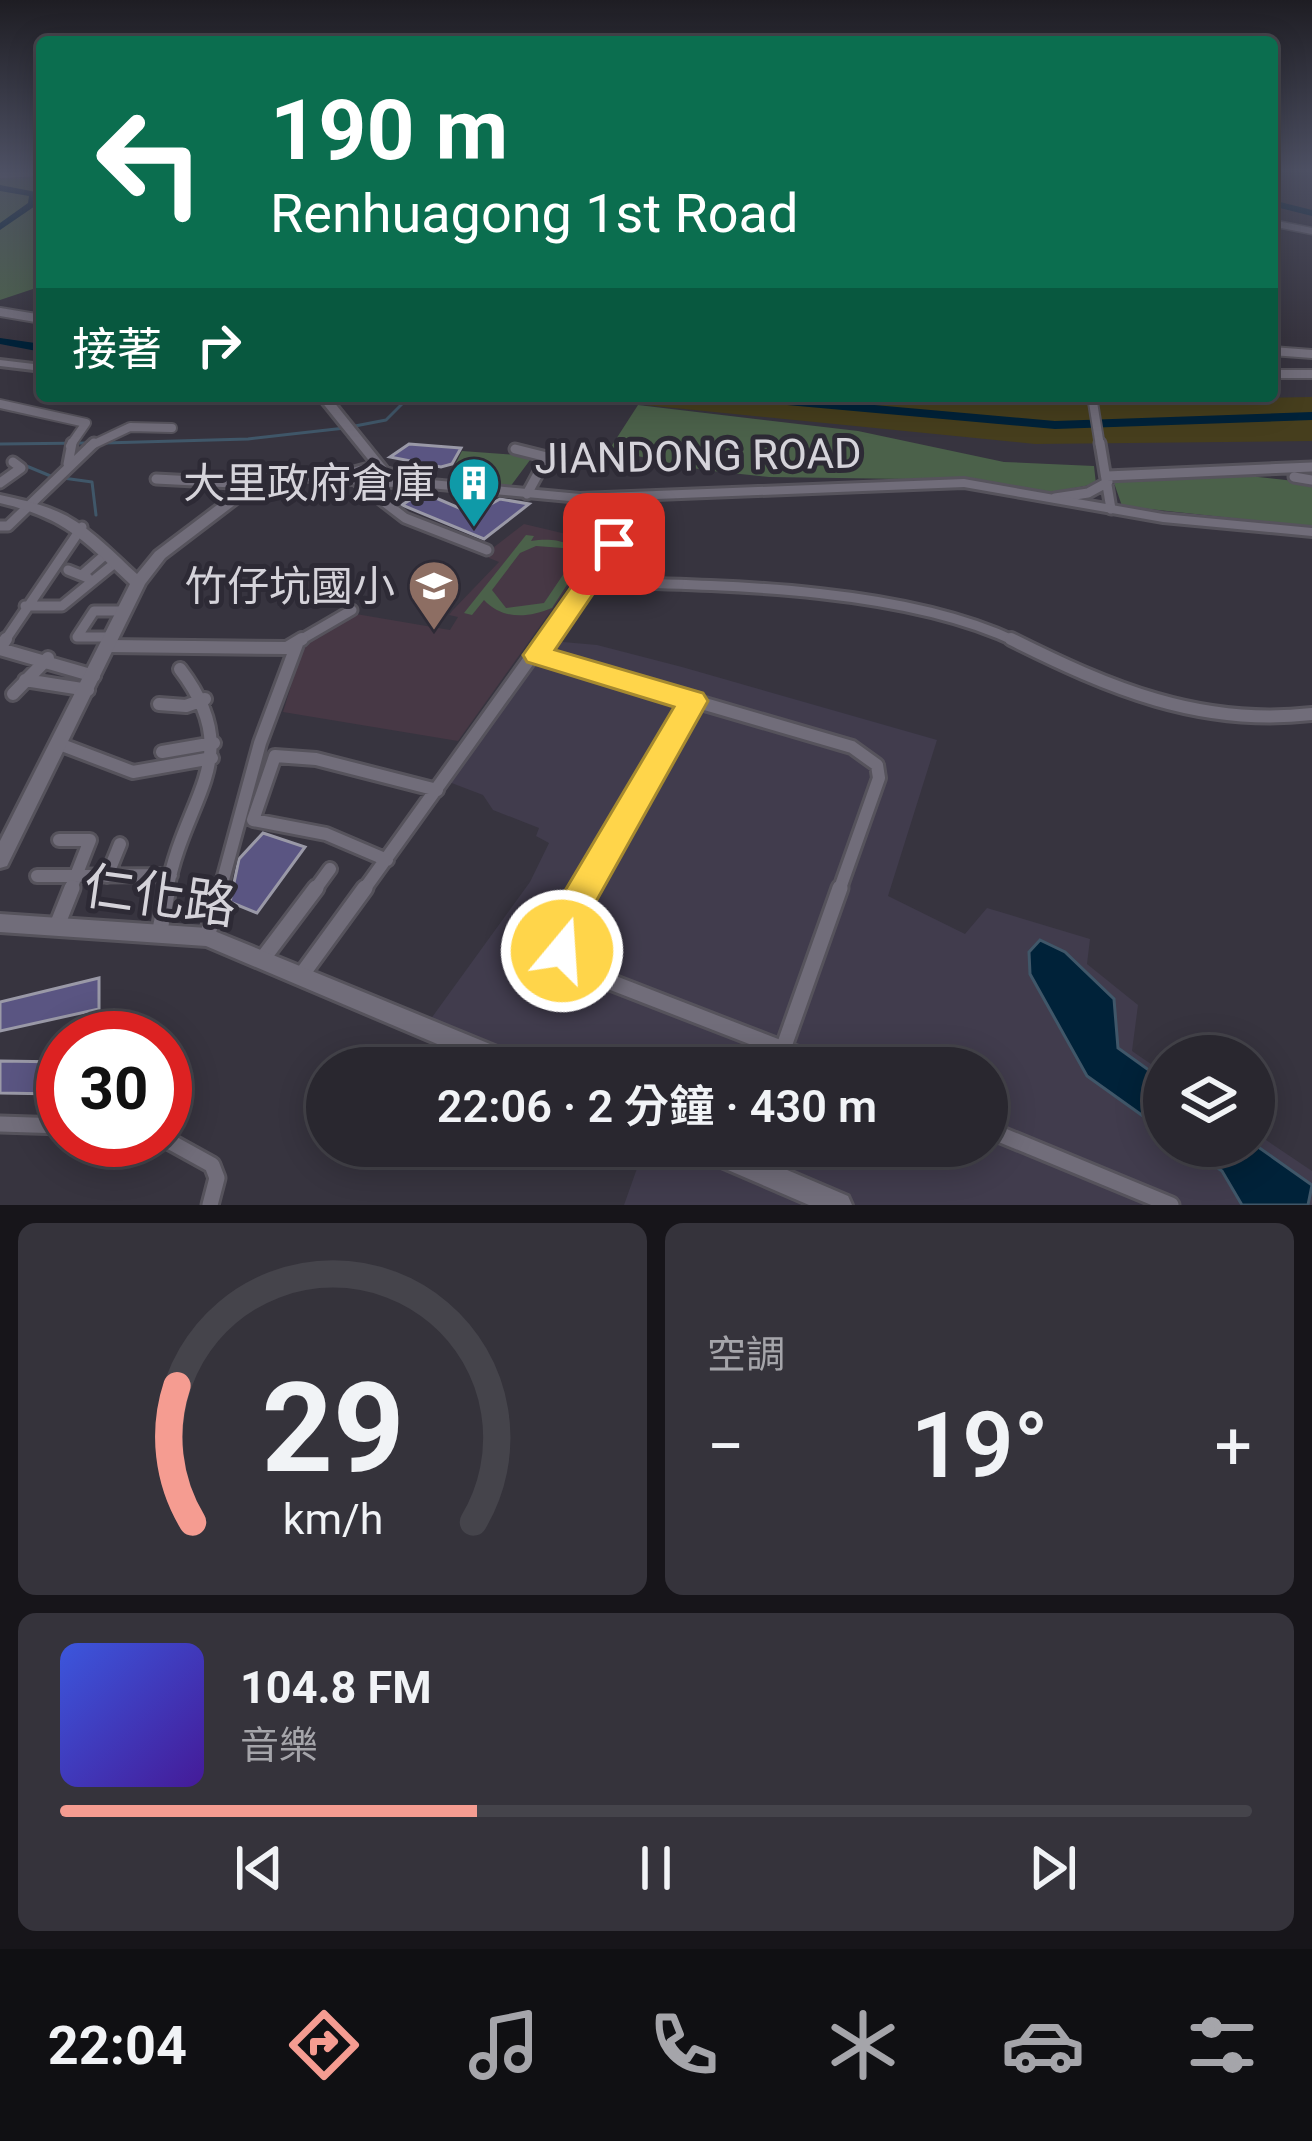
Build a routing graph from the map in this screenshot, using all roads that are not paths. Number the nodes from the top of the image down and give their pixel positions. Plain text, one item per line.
1 (0, 312) edge
2 (36, 318) edge
3 (1278, 351) edge
4 (1312, 354) edge
5 (0, 363) edge
6 (36, 367) edge
7 (1278, 374) edge
8 (1312, 374) edge
9 (331, 402) edge
10 (1093, 402) edge
11 (0, 404) edge
12 (172, 428) dead end
13 (515, 449) dead end
14 (367, 452) junction
15 (13, 462) dead end
16 (1312, 467) edge
17 (61, 473) junction
18 (359, 474) junction
19 (1107, 477) junction
20 (1294, 477) dead end
21 (156, 479) dead end
22 (1312, 479) edge
23 (0, 483) edge
24 (251, 484) junction
25 (527, 494) junction
26 (646, 498) junction
27 (0, 499) edge
28 (1048, 499) junction
29 (34, 506) junction
30 (1111, 509) junction
31 (0, 526) edge
32 (82, 527) junction
33 (1312, 532) edge
34 (487, 550) dead end
35 (112, 558) junction
36 (68, 570) dead end
37 (86, 577) junction
38 (588, 582) junction
39 (138, 583) junction
40 (25, 605) junction
41 (126, 610) junction
42 (352, 610) dead end
43 (111, 641) junction
44 (297, 644) junction
45 (0, 649) edge
46 (537, 655) junction
47 (48, 658) junction
48 (180, 669) dead end
49 (26, 680) junction
50 (91, 683) junction
51 (13, 694) dead end
52 (205, 699) junction
53 (692, 701) junction
54 (159, 704) dead end
55 (1312, 714) edge
56 (62, 745) junction
57 (213, 751) junction
58 (162, 752) dead end
59 (437, 790) junction
60 (59, 840) dead end
61 (120, 844) dead end
62 (0, 860) edge
63 (387, 860) junction
64 (330, 869) dead end
65 (171, 874) junction
66 (79, 875) junction
67 (37, 876) dead end
68 (107, 876) junction
69 (0, 923) edge
70 (58, 923) junction
71 (160, 930) junction
72 (207, 937) junction
73 (264, 957) junction
74 (303, 973) junction
75 (473, 1047) edge
76 (779, 1047) edge
77 (782, 1047) edge
78 (0, 1124) edge
79 (36, 1125) edge
80 (1008, 1138) edge
81 (192, 1154) edge
82 (751, 1167) edge
83 (210, 1205) edge
84 (839, 1205) edge
85 (1171, 1205) edge

1 - 2 street
3 - 4 street
5 - 6 street
7 - 8 street
9 - 14 street
10 - 19 street
11 - 17 street
12 - 17 street
13 - 25 street
14 - 18 street
14 - 18 street
15 - 23 street
16 - 19 street, JIANDONG ROAD
17 - 29 street
18 - 24 street, JIANDONG ROAD
18 - 25 street, JIANDONG ROAD
18 - 34 street
19 - 28 street, JIANDONG ROAD
19 - 30 street
20 - 22 street
21 - 24 street
24 - 39 street
25 - 26 street, JIANDONG ROAD
26 - 28 street, JIANDONG ROAD
26 - 38 street
27 - 29 street
28 - 30 street, JIANDONG ROAD
29 - 31 street
29 - 32 street
30 - 33 street, JIANDONG ROAD
32 - 35 street
32 - 40 street
35 - 37 street
35 - 39 street
36 - 37 street
37 - 40 street
38 - 46 street
38 - 55 street
39 - 41 street
40 - 45 street
41 - 43 street
41 - 43 street
42 - 44 street
43 - 44 street
43 - 50 street
44 - 72 street
45 - 47 street
46 - 53 street
46 - 59 street
47 - 49 street
47 - 50 street
48 - 52 street
49 - 50 street
49 - 51 street
50 - 56 street
52 - 54 street
52 - 57 street
53 - 76 street
53 - 77 street
56 - 57 street
56 - 62 street
57 - 58 street
57 - 65 street
59 - 63 street
59 - 63 street
60 - 66 street
61 - 68 street
63 - 74 street
64 - 73 street
65 - 68 street
65 - 71 street
66 - 67 street
66 - 68 street
66 - 70 street
69 - 70 street, 仁化路
70 - 71 street, 仁化路
71 - 72 street, 仁化路
72 - 73 street, 仁化路
73 - 74 street, 仁化路
74 - 75 street, 仁化路
78 - 79 street
80 - 85 street
81 - 83 street
82 - 84 street

